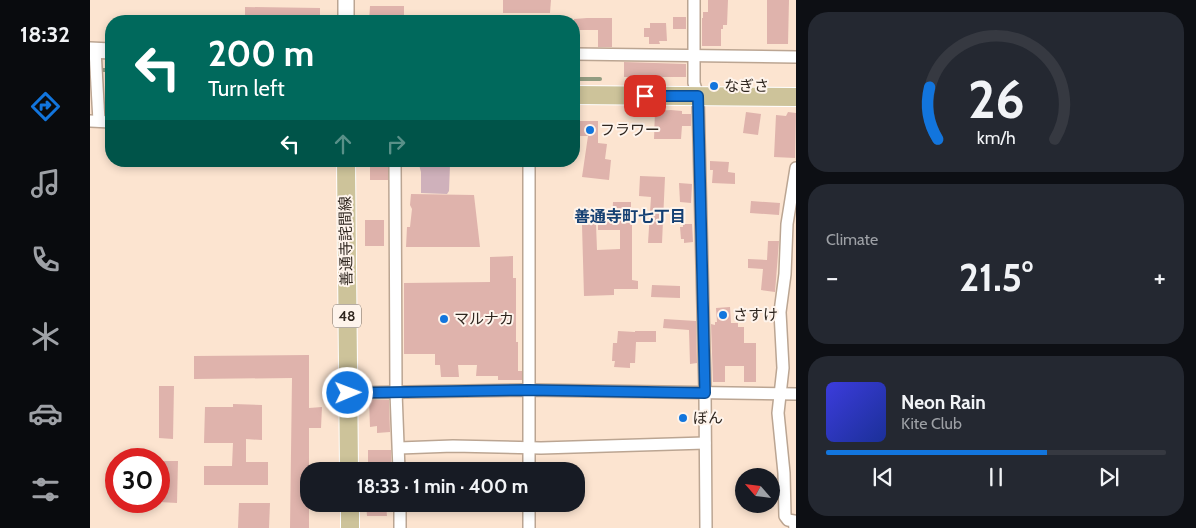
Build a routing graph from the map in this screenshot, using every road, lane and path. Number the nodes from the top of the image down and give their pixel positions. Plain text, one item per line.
1 (346, 0) edge
2 (694, 0) edge
3 (346, 15) edge
4 (580, 54) edge
5 (694, 55) junction
6 (796, 57) edge
7 (94, 60) edge
8 (580, 95) edge
9 (698, 96) junction
10 (796, 97) edge
11 (95, 121) edge
12 (346, 167) edge
13 (394, 167) edge
14 (528, 167) edge
15 (796, 168) edge
16 (529, 390) junction
17 (396, 392) junction
18 (348, 393) junction
19 (705, 393) junction
20 (780, 394) junction
21 (796, 394) edge
22 (705, 443) junction
23 (399, 448) junction
24 (529, 448) junction
25 (349, 462) edge
26 (399, 462) edge
27 (529, 462) edge
28 (350, 512) edge
29 (400, 512) edge
30 (529, 512) edge
31 (350, 528) edge
32 (400, 528) edge
33 (529, 528) edge
34 (706, 528) edge
35 (795, 528) edge

1 - 3 street
2 - 5 street
4 - 5 street
5 - 6 street
5 - 9 street
7 - 11 street
8 - 9 main road
9 - 10 main road
9 - 19 street
12 - 18 main road, 善通寺詫間線 / 48
13 - 17 street
14 - 16 street
15 - 20 street
16 - 17 street
16 - 19 street
16 - 24 street
17 - 18 street
17 - 23 street
18 - 25 main road, 善通寺詫間線 / 48
19 - 20 street
19 - 22 street
20 - 21 street
20 - 35 street
22 - 24 street
22 - 34 street
23 - 24 street
23 - 26 street
24 - 27 street
28 - 31 main road
29 - 32 street
30 - 33 street

